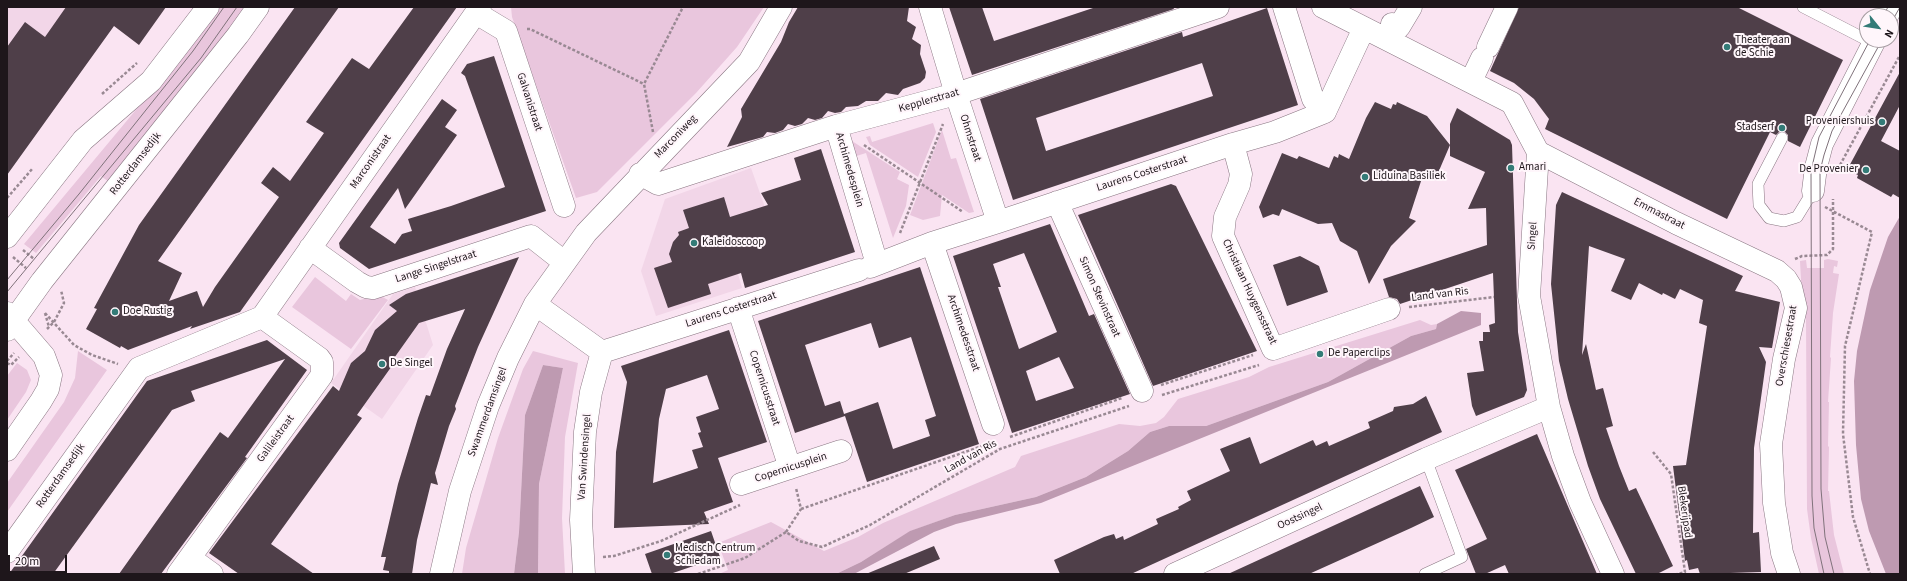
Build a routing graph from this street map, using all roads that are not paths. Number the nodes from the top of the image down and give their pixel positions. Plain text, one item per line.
1 (208, 7) edge
2 (258, 7) edge
3 (781, 7) edge
4 (930, 7) edge
5 (1218, 7) edge
6 (1284, 7) edge
7 (1323, 7) edge
8 (1411, 7) edge
9 (1507, 7) edge
10 (1802, 7) edge
11 (478, 10) edge
12 (1380, 27) junction
13 (1859, 35) edge
14 (1868, 48) edge
15 (1471, 81) junction
16 (956, 94) junction
17 (1325, 112) junction
18 (836, 126) junction
19 (1782, 138) dead end
20 (1233, 144) junction
21 (1538, 152) junction
22 (640, 174) junction
23 (1823, 192) joint
24 (1057, 202) junction
25 (564, 206) dead end
26 (992, 224) junction
27 (7, 237) edge
28 (932, 243) junction
29 (310, 248) junction
30 (564, 262) junction
31 (874, 265) junction
32 (1780, 273) joint
33 (535, 304) junction
34 (738, 308) junction
35 (1389, 309) road end
36 (262, 317) junction
37 (10, 321) edge
38 (602, 352) junction
39 (1145, 397) road end
40 (1549, 407) junction
41 (997, 435) road end
42 (7, 450) edge
43 (841, 451) dead end
44 (1426, 459) junction
45 (790, 468) junction
46 (742, 484) road end
47 (7, 552) edge
48 (184, 566) edge
49 (583, 567) edge
50 (212, 574) edge
51 (441, 574) edge
52 (1175, 574) edge
53 (1425, 574) edge
54 (1613, 574) edge
55 (1789, 574) edge

1 - 27 street
2 - 37 street, Rotterdamsedijk
3 - 22 street, Marconiweg
4 - 16 street, Ohmstraat
5 - 16 street, Kepplerstraat
6 - 17 street
7 - 12 street
8 - 12 street
9 - 15 street
10 - 13 lane
11 - 25 street, Galvanistraat
11 - 29 street, Marconistraat
12 - 15 street
12 - 17 street
14 - 23 street
15 - 21 street
16 - 18 street, Kepplerstraat
16 - 26 street, Ohmstraat
17 - 20 street, Laurens Costerstraat
18 - 22 street, Kepplerstraat
18 - 31 street, Archimedesplein
19 - 23 lane
20 - 24 street, Laurens Costerstraat
20 - 35 street, Christiaan Huygensstraat
21 - 32 street, Emmastraat
21 - 40 street, Singel
22 - 30 street, Marconiweg
24 - 26 street, Laurens Costerstraat
24 - 39 street, Simon Stevinstraat
26 - 28 street, Laurens Costerstraat
28 - 31 street, Laurens Costerstraat
28 - 41 street, Archimedesstraat
29 - 30 street, Lange Singelstraat
29 - 36 street, Marconistraat
30 - 33 street, Swammerdamsingel
31 - 34 street, Laurens Costerstraat
32 - 55 street, Overschiesestraat
33 - 38 street
33 - 51 street, Swammerdamsingel
34 - 38 street, Laurens Costerstraat
34 - 45 street, Copernicusstraat
36 - 47 street, Rotterdamsedijk
36 - 48 street, Galileistraat
37 - 42 street, Rotterdamsedijk
38 - 49 street, Van Swindensingel
40 - 44 street, Oostsingel
40 - 54 street, Singel
43 - 45 street, Copernicusplein
44 - 52 street, Oostsingel
44 - 53 lane
45 - 46 street, Copernicusplein
48 - 50 street

